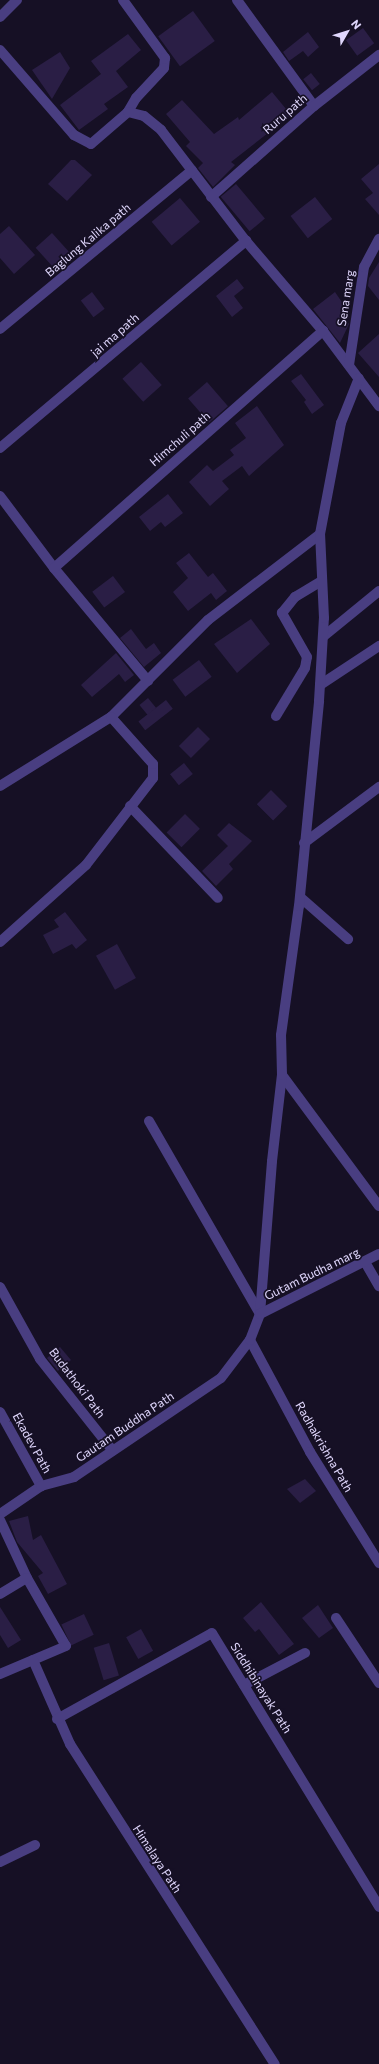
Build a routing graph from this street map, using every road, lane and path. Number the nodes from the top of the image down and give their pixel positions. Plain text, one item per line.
1 (17, 0) edge
2 (123, 0) edge
3 (237, 0) edge
4 (0, 17) edge
5 (0, 50) edge
6 (379, 55) edge
7 (314, 106) junction
8 (128, 112) junction
9 (192, 170) junction
10 (211, 197) junction
11 (379, 239) edge
12 (246, 240) junction
13 (0, 329) edge
14 (323, 331) junction
15 (349, 365) junction
16 (359, 378) junction
17 (379, 406) edge
18 (0, 448) edge
19 (0, 496) edge
20 (320, 534) junction
21 (54, 568) junction
22 (322, 580) junction
23 (379, 591) edge
24 (324, 636) junction
25 (379, 646) edge
26 (148, 681) junction
27 (320, 685) junction
28 (276, 716) dead end
29 (111, 717) junction
30 (0, 786) edge
31 (379, 787) edge
32 (130, 806) junction
33 (304, 843) junction
34 (300, 897) junction
35 (218, 898) dead end
36 (348, 939) dead end
37 (0, 942) edge
38 (282, 1075) junction
39 (149, 1121) dead end
40 (379, 1206) edge
41 (379, 1254) edge
42 (365, 1262) junction
43 (379, 1286) edge
44 (0, 1287) edge
45 (260, 1314) junction
46 (250, 1340) junction
47 (0, 1412) edge
48 (113, 1451) junction
49 (41, 1486) junction
50 (0, 1514) edge
51 (0, 1520) edge
52 (379, 1563) edge
53 (27, 1578) junction
54 (0, 1594) edge
55 (336, 1618) dead end
56 (305, 1654) dead end
57 (33, 1660) junction
58 (0, 1674) edge
59 (379, 1683) edge
60 (244, 1685) junction
61 (57, 1719) junction
62 (34, 1846) dead end
63 (0, 1862) edge
64 (379, 1907) edge
65 (275, 2064) edge

1 - 4 street
2 - 8 street
3 - 7 street
5 - 8 street
6 - 7 street, Ruru path
7 - 10 street, Ruru path
8 - 9 street
9 - 10 street
9 - 13 street, Baglung Kalika path
10 - 12 street
11 - 15 street, Sena marg
12 - 14 street
12 - 18 street, jai ma path
14 - 15 street
14 - 21 street, Himchuli path
15 - 16 street
16 - 17 street
16 - 20 street
19 - 21 street
20 - 22 street
20 - 26 street
21 - 26 street
22 - 24 street
22 - 28 street
23 - 24 street
24 - 27 street
25 - 27 street
26 - 29 street
27 - 33 street
29 - 30 street
29 - 32 street
31 - 33 street
32 - 35 street
32 - 37 street
33 - 34 street
34 - 36 street
34 - 38 street
38 - 40 street
38 - 45 street
39 - 45 street
41 - 42 street, Gutam Budha marg
42 - 43 street
42 - 45 street, Gutam Budha marg
44 - 48 street, Budathoki Path
45 - 46 street, Gutam Budha marg
46 - 48 street, Gautam Buddha Path
46 - 52 street, Radhakrishna Path
47 - 49 street, Ekadev Path
48 - 49 street, Gautam Buddha Path
49 - 50 street, Gautam Buddha Path
51 - 53 street
53 - 54 street
53 - 57 street
55 - 59 street
56 - 60 street
57 - 58 street
57 - 61 street, Himalaya Path
60 - 61 street, Siddhibinayak Path
60 - 64 street, Siddhibinayak Path
61 - 65 street, Himalaya Path
62 - 63 street

